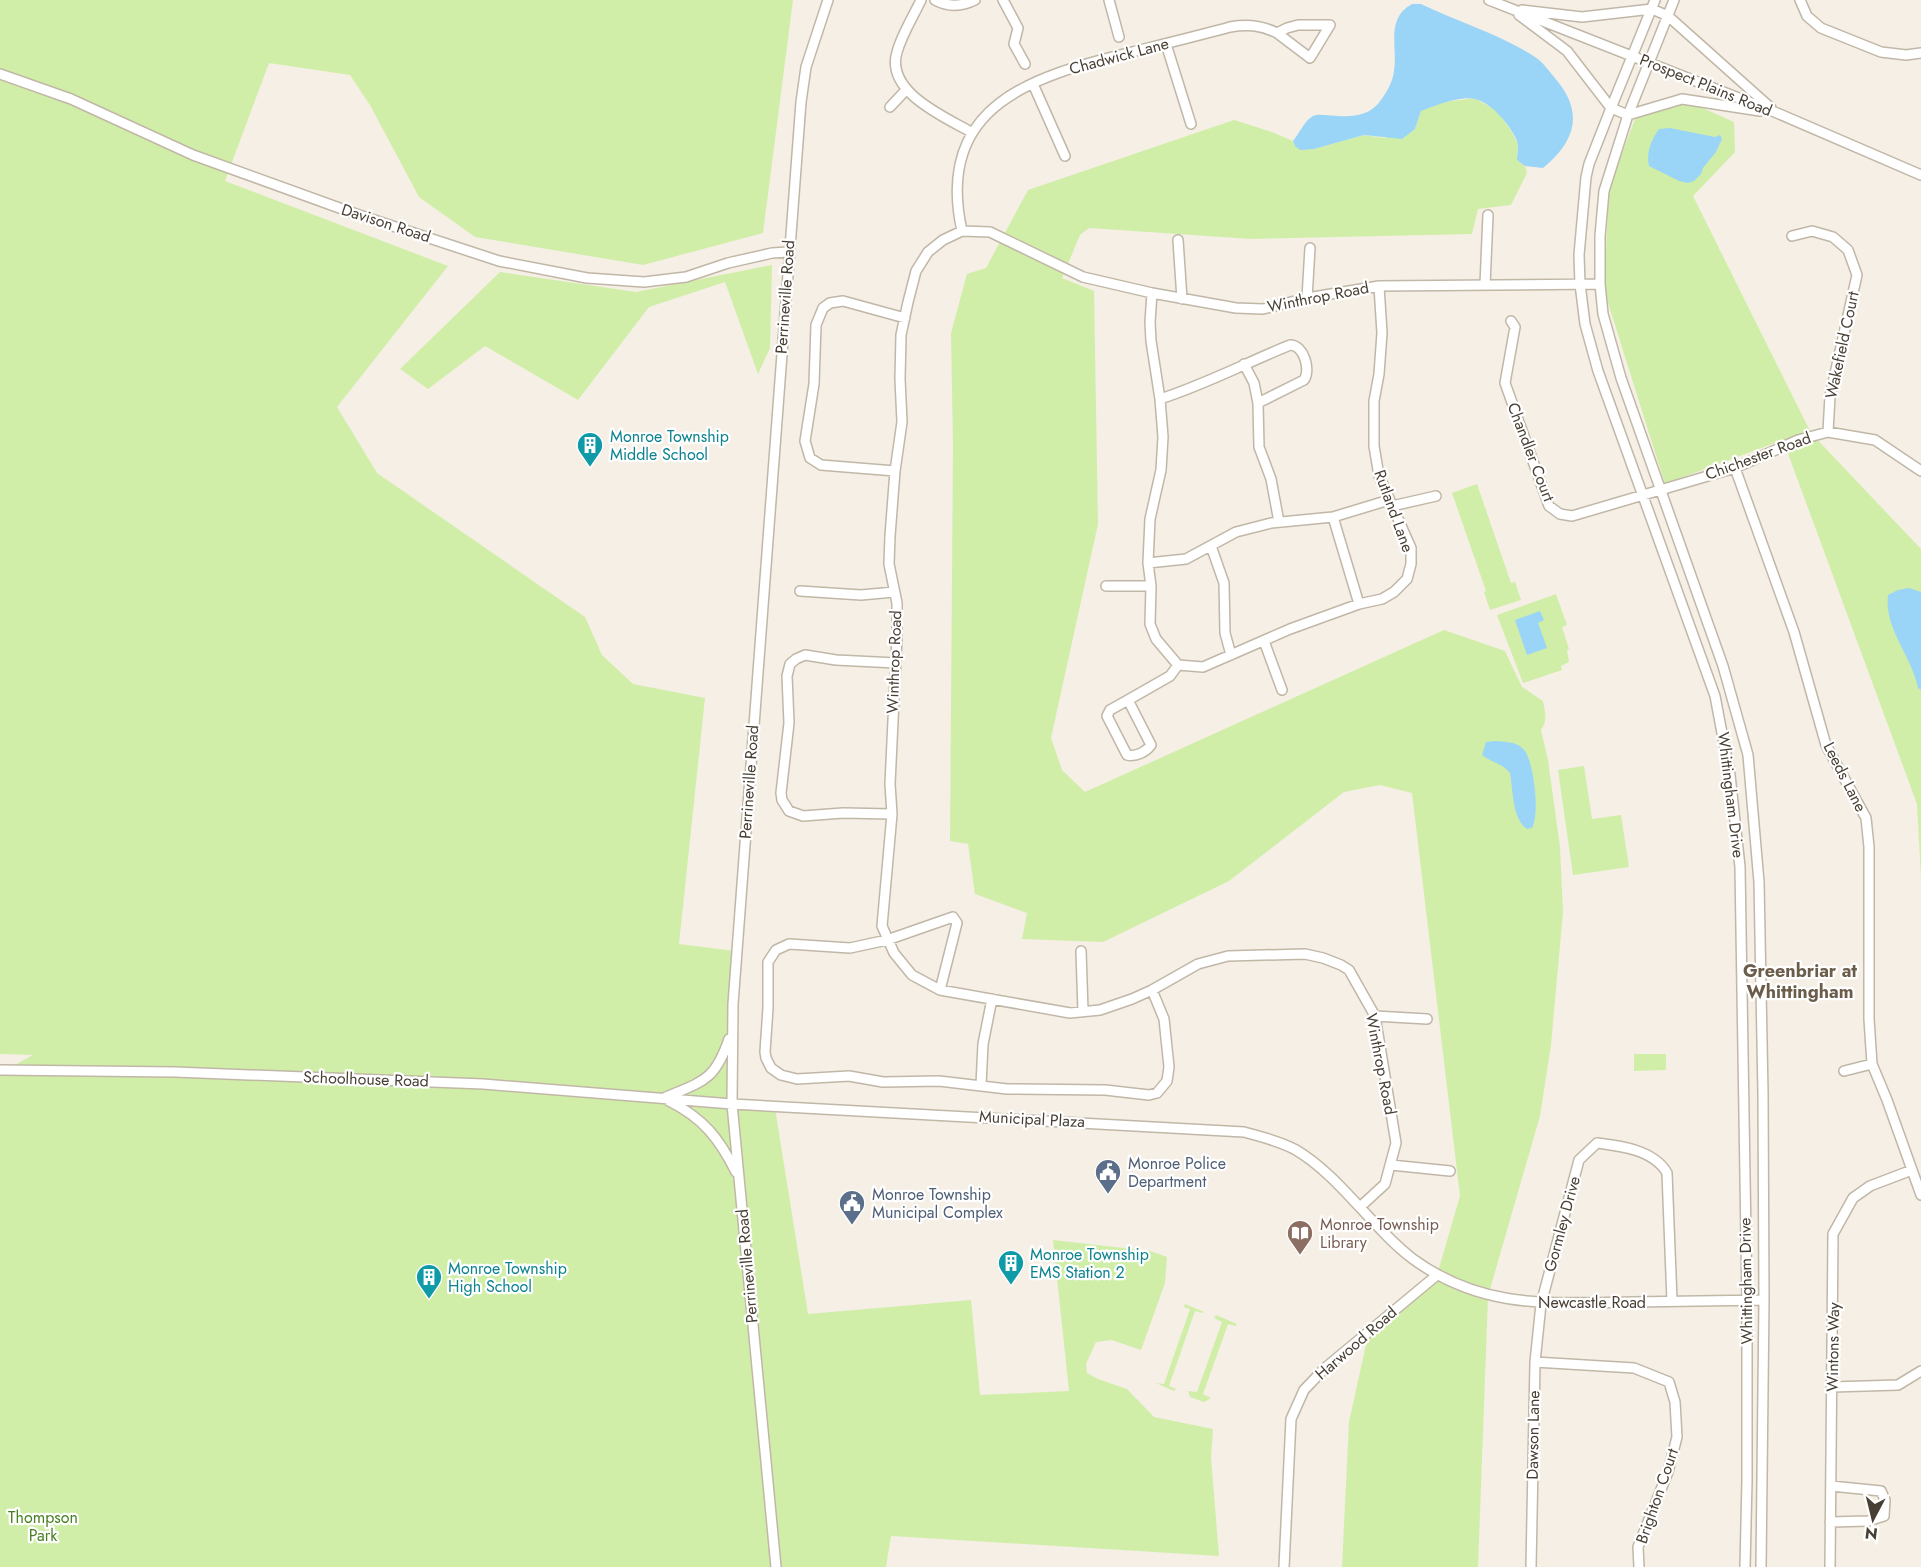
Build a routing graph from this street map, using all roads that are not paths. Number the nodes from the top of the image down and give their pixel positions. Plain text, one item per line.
1 (828, 0) edge
2 (921, 0) edge
3 (935, 0) edge
4 (975, 0) edge
5 (1003, 0) edge
6 (1109, 0) edge
7 (1489, 0) edge
8 (1674, 0) edge
9 (1800, 0) edge
10 (1654, 4) edge
11 (1509, 8) junction
12 (1668, 16) junction
13 (1277, 33) junction
14 (1119, 37) dead end
15 (1166, 44) junction
16 (1921, 53) edge
17 (1632, 56) junction
18 (1649, 63) junction
19 (1025, 64) dead end
20 (0, 74) edge
21 (1033, 84) junction
22 (906, 90) junction
23 (890, 107) dead end
24 (1611, 108) junction
25 (1777, 113) junction
26 (1628, 115) junction
27 (1191, 124) dead end
28 (971, 132) junction
29 (1065, 156) dead end
30 (1921, 175) edge
31 (1488, 215) dead end
32 (962, 231) junction
33 (1792, 237) dead end
34 (1178, 240) dead end
35 (1310, 248) dead end
36 (788, 252) junction
37 (1580, 284) junction
38 (1600, 284) junction
39 (1485, 285) junction
40 (1379, 286) junction
41 (1152, 293) junction
42 (1308, 298) junction
43 (1182, 299) junction
44 (904, 318) junction
45 (1511, 321) dead end
46 (1244, 364) junction
47 (1160, 399) junction
48 (1258, 403) junction
49 (1828, 432) junction
50 (1735, 468) junction
51 (895, 471) junction
52 (1921, 471) edge
53 (1659, 490) junction
54 (1643, 495) junction
55 (1436, 496) dead end
56 (1391, 503) junction
57 (1334, 517) junction
58 (1279, 522) junction
59 (1211, 546) junction
60 (1148, 563) junction
61 (1106, 586) dead end
62 (1151, 586) junction
63 (800, 591) dead end
64 (894, 592) junction
65 (1359, 604) junction
66 (1264, 641) junction
67 (1231, 655) junction
68 (896, 663) junction
69 (1178, 665) junction
70 (1282, 690) dead end
71 (1128, 700) junction
72 (892, 814) junction
73 (887, 940) junction
74 (1081, 951) dead end
75 (940, 990) junction
76 (1152, 990) junction
77 (992, 999) junction
78 (1083, 1011) junction
79 (1375, 1016) junction
80 (1427, 1019) dead end
81 (732, 1031) junction
82 (1872, 1064) junction
83 (0, 1070) edge
84 (1844, 1071) dead end
85 (981, 1085) junction
86 (664, 1098) junction
87 (732, 1104) junction
88 (1391, 1165) junction
89 (1321, 1170) joint
90 (1912, 1170) junction
91 (1450, 1171) dead end
92 (739, 1179) junction
93 (1921, 1195) edge
94 (1360, 1207) junction
95 (1437, 1275) junction
96 (1747, 1300) junction
97 (1764, 1300) junction
98 (1672, 1301) junction
99 (1541, 1304) junction
100 (1535, 1362) junction
101 (1921, 1371) edge
102 (1832, 1387) junction
103 (1831, 1486) junction
104 (1830, 1522) junction
105 (776, 1567) edge
106 (1284, 1567) edge
107 (1531, 1567) edge
108 (1639, 1567) edge
109 (1745, 1567) edge
110 (1761, 1567) edge
111 (1830, 1567) edge

1 - 36 street, Perrineville Road
2 - 22 street
3 - 4 street
5 - 19 street
6 - 14 street
7 - 11 street, Prospect Plains Road
8 - 12 street, Whittingham Drive
9 - 16 street
10 - 11 street
10 - 12 street
10 - 17 street, Whittingham Drive
11 - 17 street, Prospect Plains Road
11 - 24 street
12 - 18 street, Whittingham Drive
12 - 25 street
13 - 13 street
13 - 15 street, Chadwick Lane
15 - 21 street, Chadwick Lane
15 - 27 street
17 - 18 street, Prospect Plains Road
17 - 24 street, Whittingham Drive
18 - 25 street, Prospect Plains Road
18 - 26 street, Whittingham Drive
20 - 36 street, Davison Road
21 - 28 street, Chadwick Lane
21 - 29 street
22 - 23 street
22 - 28 street
24 - 26 street
24 - 37 street, Whittingham Drive
25 - 26 street
25 - 30 street, Prospect Plains Road
26 - 38 street, Whittingham Drive
28 - 32 street, Chadwick Lane
31 - 39 street
32 - 41 street, Winthrop Road
32 - 44 street, Winthrop Road
33 - 49 street, Wakefield Court
34 - 43 street
35 - 42 street
36 - 81 street, Perrineville Road
37 - 38 street, Winthrop Road
37 - 39 street, Winthrop Road
37 - 54 street, Whittingham Drive
38 - 53 street, Whittingham Drive
39 - 40 street, Winthrop Road
40 - 42 street, Winthrop Road
40 - 56 street, Rutland Lane
41 - 43 street, Winthrop Road
41 - 47 street
42 - 43 street, Winthrop Road
44 - 51 street, Winthrop Road
44 - 51 street
45 - 54 street, Chandler Court
46 - 47 street
46 - 48 street
46 - 48 street
47 - 60 street
48 - 58 street
49 - 50 street, Chichester Road
49 - 52 street, Chichester Road
50 - 53 street, Chichester Road
50 - 82 street, Leeds Lane
51 - 64 street, Winthrop Road
53 - 54 street, Chandler Court
53 - 97 street, Whittingham Drive
54 - 96 street, Whittingham Drive
55 - 56 street
56 - 57 street
56 - 65 street, Rutland Lane
57 - 58 street
57 - 65 street
58 - 59 street
59 - 60 street
59 - 67 street
60 - 62 street
61 - 62 street
62 - 69 street
63 - 64 street
64 - 68 street, Winthrop Road
65 - 66 street, Rutland Lane
66 - 67 street, Rutland Lane
66 - 70 street
67 - 69 street, Rutland Lane
68 - 72 street, Winthrop Road
68 - 72 street
69 - 71 street
71 - 71 street
72 - 73 street, Winthrop Road
73 - 75 street, Winthrop Road
73 - 75 street
73 - 85 street
74 - 78 street
75 - 77 street, Winthrop Road
76 - 78 street, Winthrop Road
76 - 79 street, Winthrop Road
76 - 85 street
77 - 78 street, Winthrop Road
77 - 85 street
79 - 80 street
79 - 88 street, Winthrop Road
81 - 86 street
81 - 87 street, Perrineville Road
82 - 84 street
82 - 90 street, Leeds Lane
83 - 86 street, Schoolhouse Road
86 - 87 street, Schoolhouse Road
86 - 92 street
87 - 89 street, Municipal Plaza
87 - 92 street, Perrineville Road
88 - 91 street
88 - 94 street, Winthrop Road
89 - 94 street, Newcastle Road
90 - 93 street, Leeds Lane
90 - 102 street, Wintons Way
92 - 105 street, Perrineville Road
94 - 95 street, Newcastle Road
95 - 99 street, Newcastle Road
95 - 106 street, Harwood Road
96 - 97 street, Newcastle Road
96 - 98 street, Newcastle Road
96 - 109 street, Whittingham Drive
97 - 110 street, Whittingham Drive
98 - 99 street, Newcastle Road
98 - 99 street, Gormley Drive
99 - 100 street, Dawson Lane
100 - 107 street, Dawson Lane
100 - 108 street, Brighton Court
101 - 102 street
102 - 103 street, Wintons Way
103 - 104 street, Wintons Way
103 - 104 street
104 - 111 street, Wintons Way

